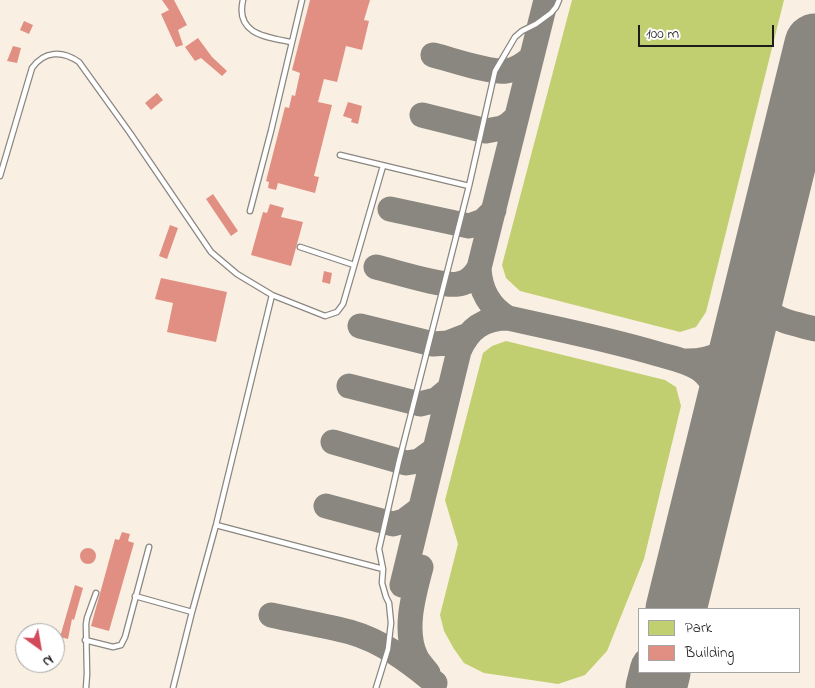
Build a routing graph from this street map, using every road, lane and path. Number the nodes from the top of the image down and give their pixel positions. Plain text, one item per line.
1 (243, 0) edge
2 (302, 0) edge
3 (559, 0) edge
4 (291, 42) junction
5 (340, 155) dead end
6 (383, 166) junction
7 (0, 176) edge
8 (469, 186) junction
9 (250, 211) dead end
10 (300, 247) dead end
11 (354, 265) junction
12 (272, 295) junction
13 (216, 525) junction
14 (149, 546) dead end
15 (383, 569) junction
16 (96, 593) dead end
17 (136, 596) junction
18 (192, 612) junction
19 (85, 640) junction
20 (86, 688) edge
21 (173, 688) edge
22 (376, 688) edge

1 - 4 lane
2 - 4 lane
3 - 8 lane
4 - 9 lane
5 - 6 lane
6 - 8 lane
6 - 11 lane
7 - 12 lane
8 - 15 lane
10 - 11 lane
11 - 12 lane
12 - 13 lane
13 - 15 lane
13 - 18 lane
14 - 17 lane
15 - 22 lane
16 - 19 lane
17 - 18 lane
17 - 19 lane
18 - 21 lane
19 - 20 lane

